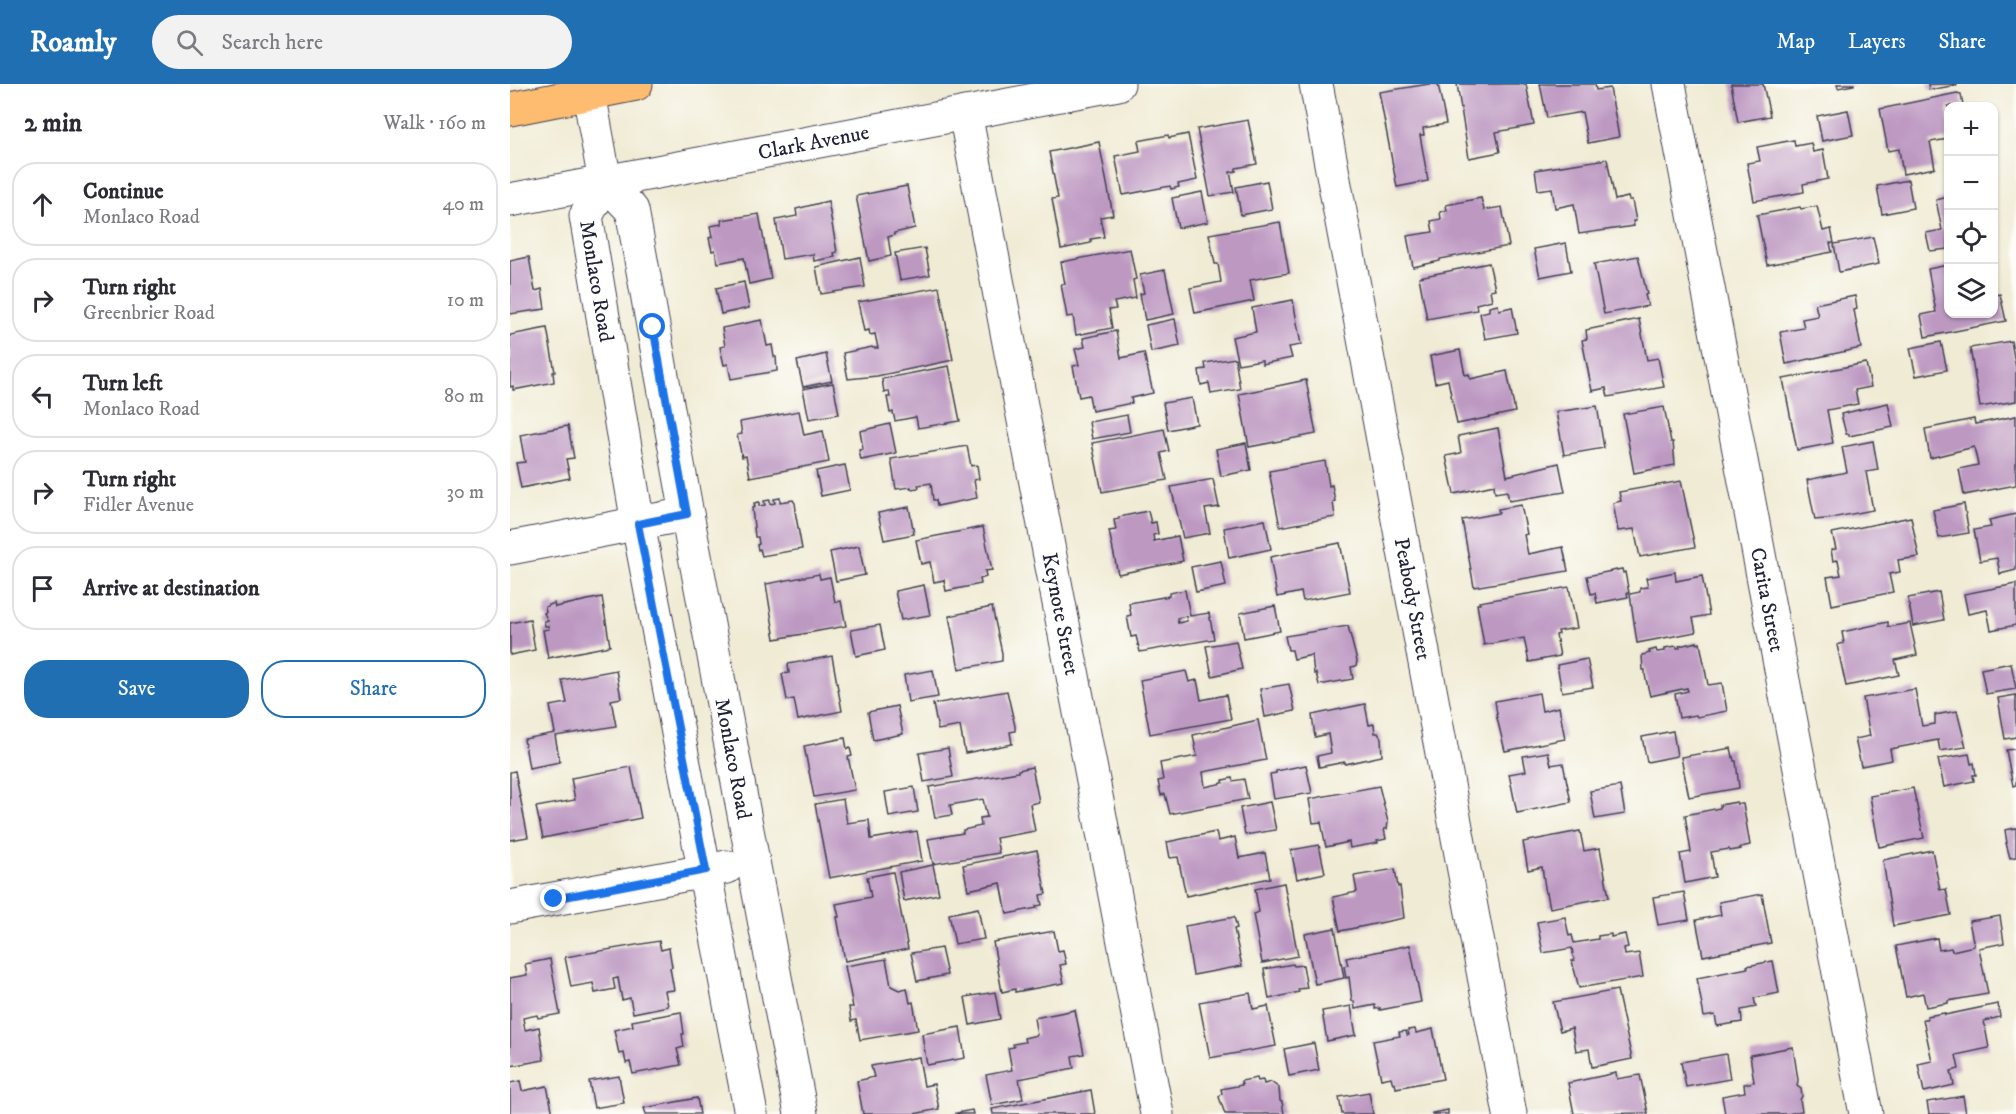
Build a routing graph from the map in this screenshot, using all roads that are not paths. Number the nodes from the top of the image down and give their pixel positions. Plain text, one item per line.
1 (636, 84) edge
2 (1118, 84) edge
3 (1316, 84) edge
4 (1669, 84) edge
5 (589, 93) junction
6 (510, 109) edge
7 (965, 113) junction
8 (605, 182) junction
9 (510, 200) edge
10 (687, 514) junction
11 (638, 524) junction
12 (510, 548) edge
13 (753, 863) junction
14 (706, 870) junction
15 (510, 907) edge
16 (752, 1114) edge
17 (801, 1114) edge
18 (1157, 1114) edge
19 (1510, 1114) edge
20 (1866, 1114) edge

1 - 5 main road
2 - 7 street, Clark Avenue
3 - 19 street, Peabody Street
4 - 20 street, Carita Street
5 - 6 main road
5 - 8 street
7 - 8 street, Clark Avenue
7 - 18 street, Keynote Street
8 - 9 street, Clark Avenue
8 - 10 street, Monlaco Road
8 - 11 street, Monlaco Road
10 - 11 street
10 - 13 street, Monlaco Road
11 - 12 street
11 - 14 street, Monlaco Road
13 - 14 street
13 - 17 street, Monlaco Road
14 - 15 street
14 - 16 street, Monlaco Road

